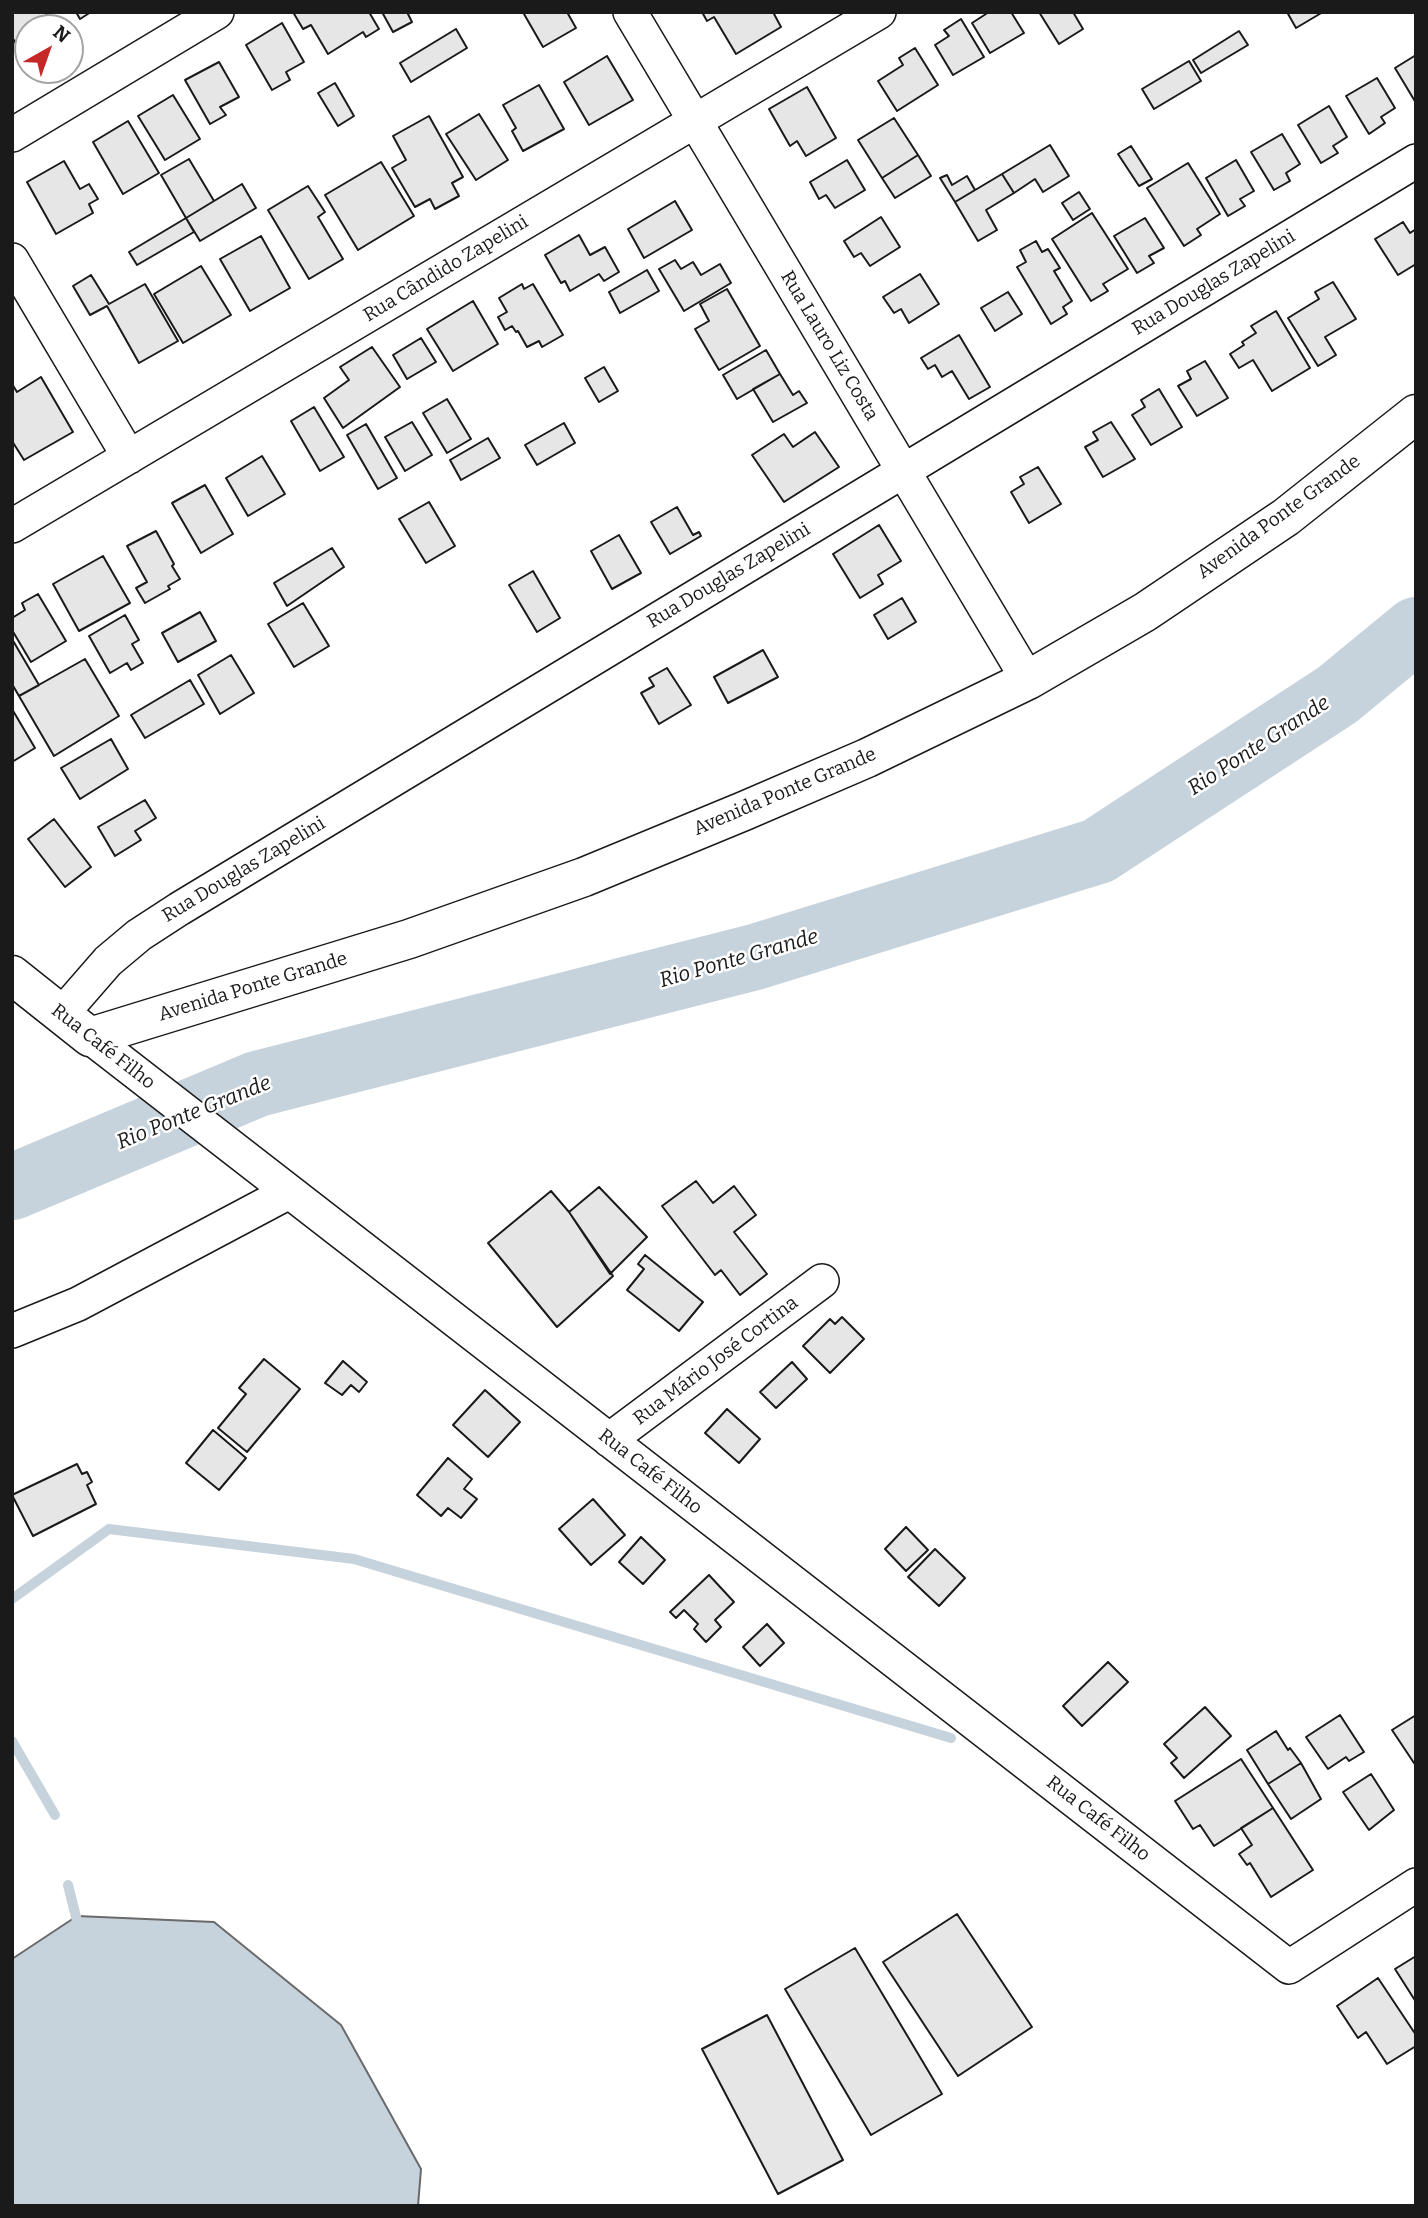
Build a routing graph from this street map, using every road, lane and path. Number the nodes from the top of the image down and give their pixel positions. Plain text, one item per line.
1 (217, 12) edge
2 (630, 12) edge
3 (879, 12) edge
4 (695, 121) junction
5 (12, 135) edge
6 (1416, 161) edge
7 (12, 260) edge
8 (1416, 414) edge
9 (129, 457) junction
10 (903, 471) junction
11 (12, 526) edge
12 (1028, 680) junction
13 (12, 975) edge
14 (76, 1026) junction
15 (289, 1192) junction
16 (822, 1281) dead end
17 (12, 1331) edge
18 (609, 1440) junction
19 (1416, 1885) edge

1 - 5 street
2 - 4 street, Rua Lauro Liz Costa
3 - 4 street, Rua Cândido Zapelini
4 - 9 street, Rua Cândido Zapelini
4 - 10 street, Rua Lauro Liz Costa
6 - 10 street, Rua Douglas Zapelini
7 - 9 street
8 - 12 street, Avenida Ponte Grande
9 - 11 street, Rua Cândido Zapelini
10 - 12 street, Rua Lauro Liz Costa
10 - 14 street, Rua Douglas Zapelini
12 - 14 street, Avenida Ponte Grande
13 - 14 street, Rua Café Filho
14 - 15 street, Rua Café Filho
15 - 17 street
15 - 18 street, Rua Café Filho
16 - 18 street, Rua Mário José Cortina
18 - 19 street, Rua Café Filho

